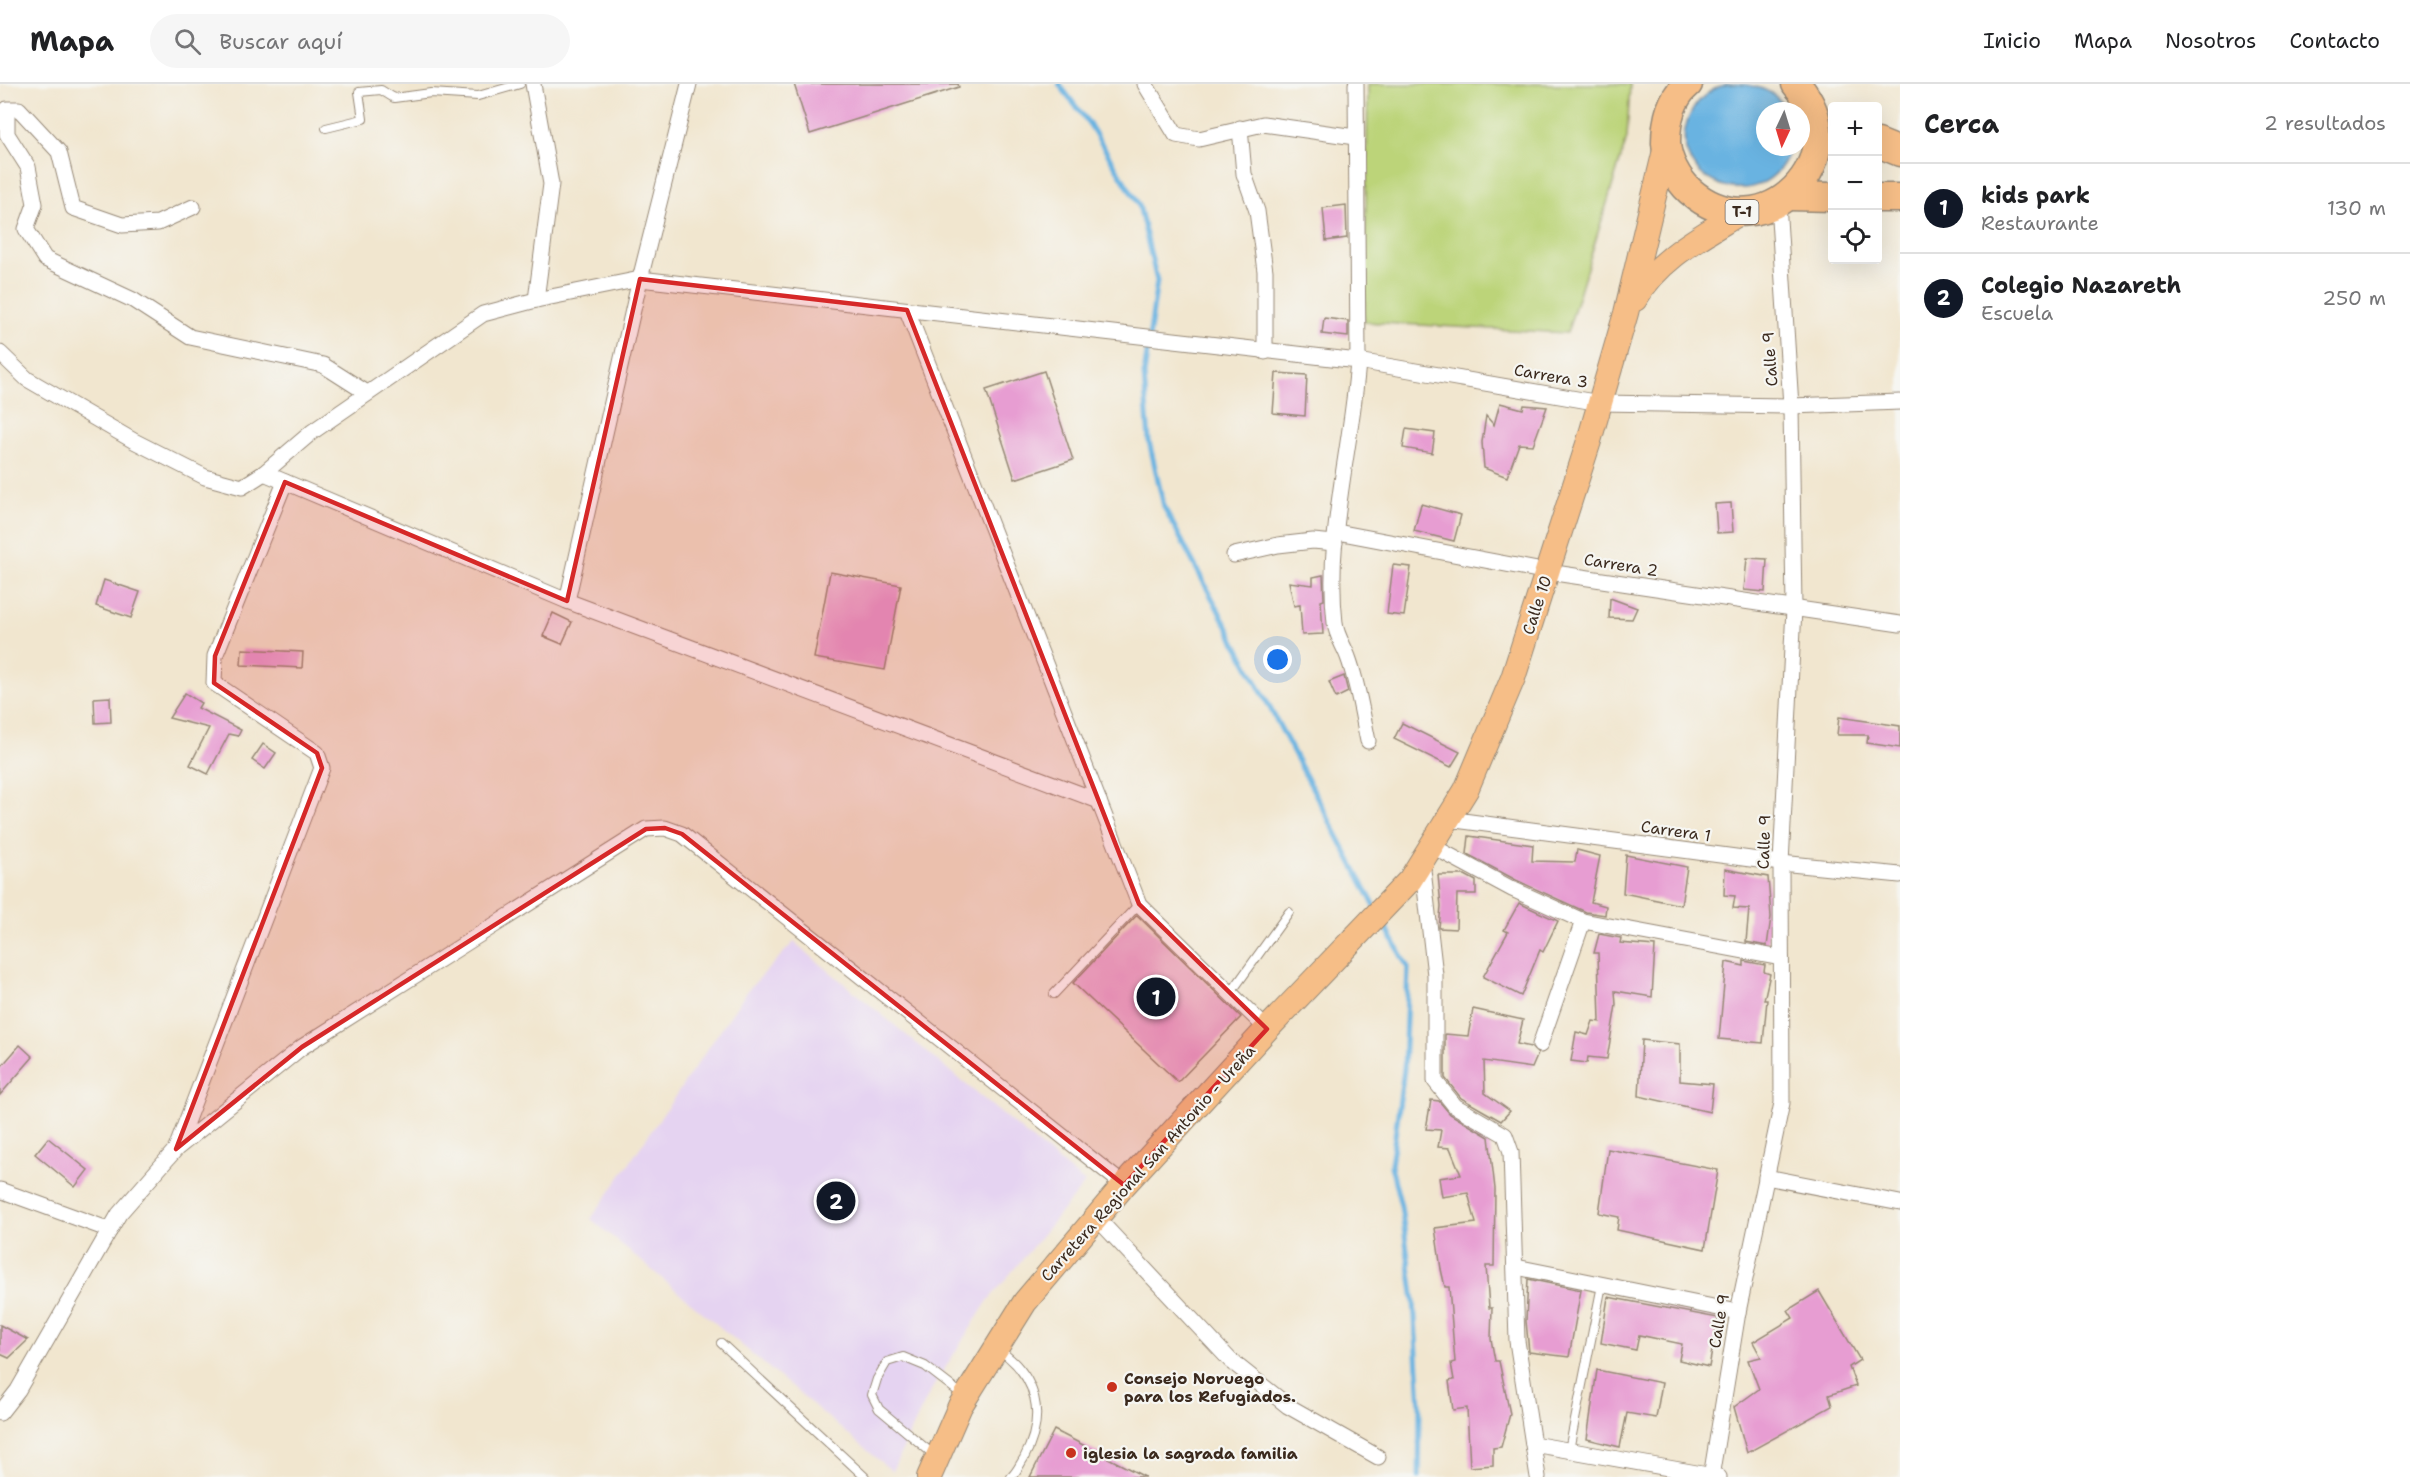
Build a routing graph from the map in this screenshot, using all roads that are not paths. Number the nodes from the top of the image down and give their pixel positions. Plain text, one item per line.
1 (520, 84) edge
2 (533, 84) edge
3 (689, 84) edge
4 (1145, 84) edge
5 (1356, 84) edge
6 (1796, 84) edge
7 (1685, 85) edge
8 (1824, 119) edge
9 (326, 128) dead end
10 (1240, 128) junction
11 (1355, 137) junction
12 (1882, 145) edge
13 (1666, 146) junction
14 (1900, 152) edge
15 (1828, 197) edge
16 (1882, 198) edge
17 (1900, 198) edge
18 (1783, 200) junction
19 (193, 207) dead end
20 (1741, 212) junction
21 (640, 279) junction
22 (536, 300) junction
23 (908, 310) junction
24 (1626, 314) junction
25 (1265, 352) junction
26 (0, 353) edge
27 (1358, 361) junction
28 (367, 393) junction
29 (1900, 402) edge
30 (1600, 403) junction
31 (1791, 406) junction
32 (264, 473) junction
33 (285, 482) junction
34 (1336, 538) junction
35 (1234, 555) dead end
36 (1548, 572) junction
37 (567, 602) junction
38 (1794, 609) junction
39 (1900, 624) edge
40 (1368, 741) dead end
41 (1100, 801) junction
42 (1449, 819) junction
43 (1421, 862) junction
44 (1781, 863) junction
45 (1900, 875) edge
46 (1139, 904) junction
47 (1289, 912) dead end
48 (1583, 921) junction
49 (1781, 957) junction
50 (1054, 994) dead end
51 (1230, 994) junction
52 (1267, 1029) junction
53 (1540, 1045) dead end
54 (176, 1149) junction
55 (1766, 1177) junction
56 (1124, 1185) junction
57 (0, 1190) edge
58 (1900, 1203) edge
59 (1096, 1217) junction
60 (110, 1230) junction
61 (1516, 1267) junction
62 (1602, 1285) junction
63 (1738, 1312) junction
64 (721, 1343) dead end
65 (997, 1348) junction
66 (966, 1397) junction
67 (0, 1413) edge
68 (1533, 1444) junction
69 (1569, 1450) junction
70 (1378, 1457) dead end
71 (933, 1467) edge
72 (865, 1477) edge
73 (1011, 1477) edge
74 (1538, 1477) edge
75 (1714, 1477) edge

1 - 9 lane
2 - 22 street
3 - 21 street
4 - 10 street
5 - 11 street
6 - 8 highway
7 - 13 highway, T-1
8 - 18 highway
10 - 11 street
10 - 25 street
11 - 27 street
12 - 14 highway
13 - 20 highway, T-1
13 - 24 main road, Calle 10
15 - 18 highway, T-1
16 - 17 highway
18 - 20 highway, T-1
18 - 31 street, Calle 9
19 - 28 street
20 - 24 main road, Calle 10
21 - 22 street, Carrera 3
21 - 23 street, Carrera 3
21 - 37 street
22 - 28 street, Carrera 3
23 - 25 street, Carrera 3
23 - 41 street
24 - 30 main road, Calle 10
25 - 27 street, Carrera 3
26 - 32 street, Carrera 3
27 - 30 street, Carrera 3
27 - 34 street
28 - 32 street, Carrera 3
29 - 31 street, Carrera 3
30 - 31 street, Carrera 3
30 - 36 main road, Calle 10
31 - 38 street, Calle 9
32 - 33 street
33 - 37 street
33 - 54 street
34 - 35 street, Carrera 2
34 - 36 street, Carrera 2
34 - 40 street
36 - 38 street, Carrera 2
36 - 42 main road, Calle 10
37 - 41 street
38 - 39 street, Carrera 2
38 - 44 street, Calle 9
41 - 46 street
42 - 43 main road, Calle 10
42 - 44 street, Carrera 1
43 - 48 street
43 - 52 main road, Carretera Regional San Antonio - Ureña
43 - 61 street
44 - 45 street, Carrera 1
44 - 49 street, Calle 9
46 - 50 lane
46 - 51 street
47 - 51 lane
48 - 49 street
48 - 53 street
49 - 55 street, Calle 9
51 - 52 street
52 - 56 main road, Carretera Regional San Antonio - Ureña
54 - 56 street
54 - 60 street
55 - 58 street
55 - 63 street, Calle 9
56 - 59 main road, Carretera Regional San Antonio - Ureña
57 - 60 street
59 - 65 main road, Carretera Regional San Antonio - Ureña
59 - 70 street
60 - 67 street
61 - 62 street
61 - 68 street
62 - 63 street
62 - 69 lane
63 - 75 street, Calle 9
64 - 72 lane
65 - 66 main road, Carretera Regional San Antonio - Ureña
65 - 73 lane
66 - 71 main road, Carretera Regional San Antonio - Ureña
66 - 71 lane
68 - 69 street
68 - 74 street
69 - 75 street

